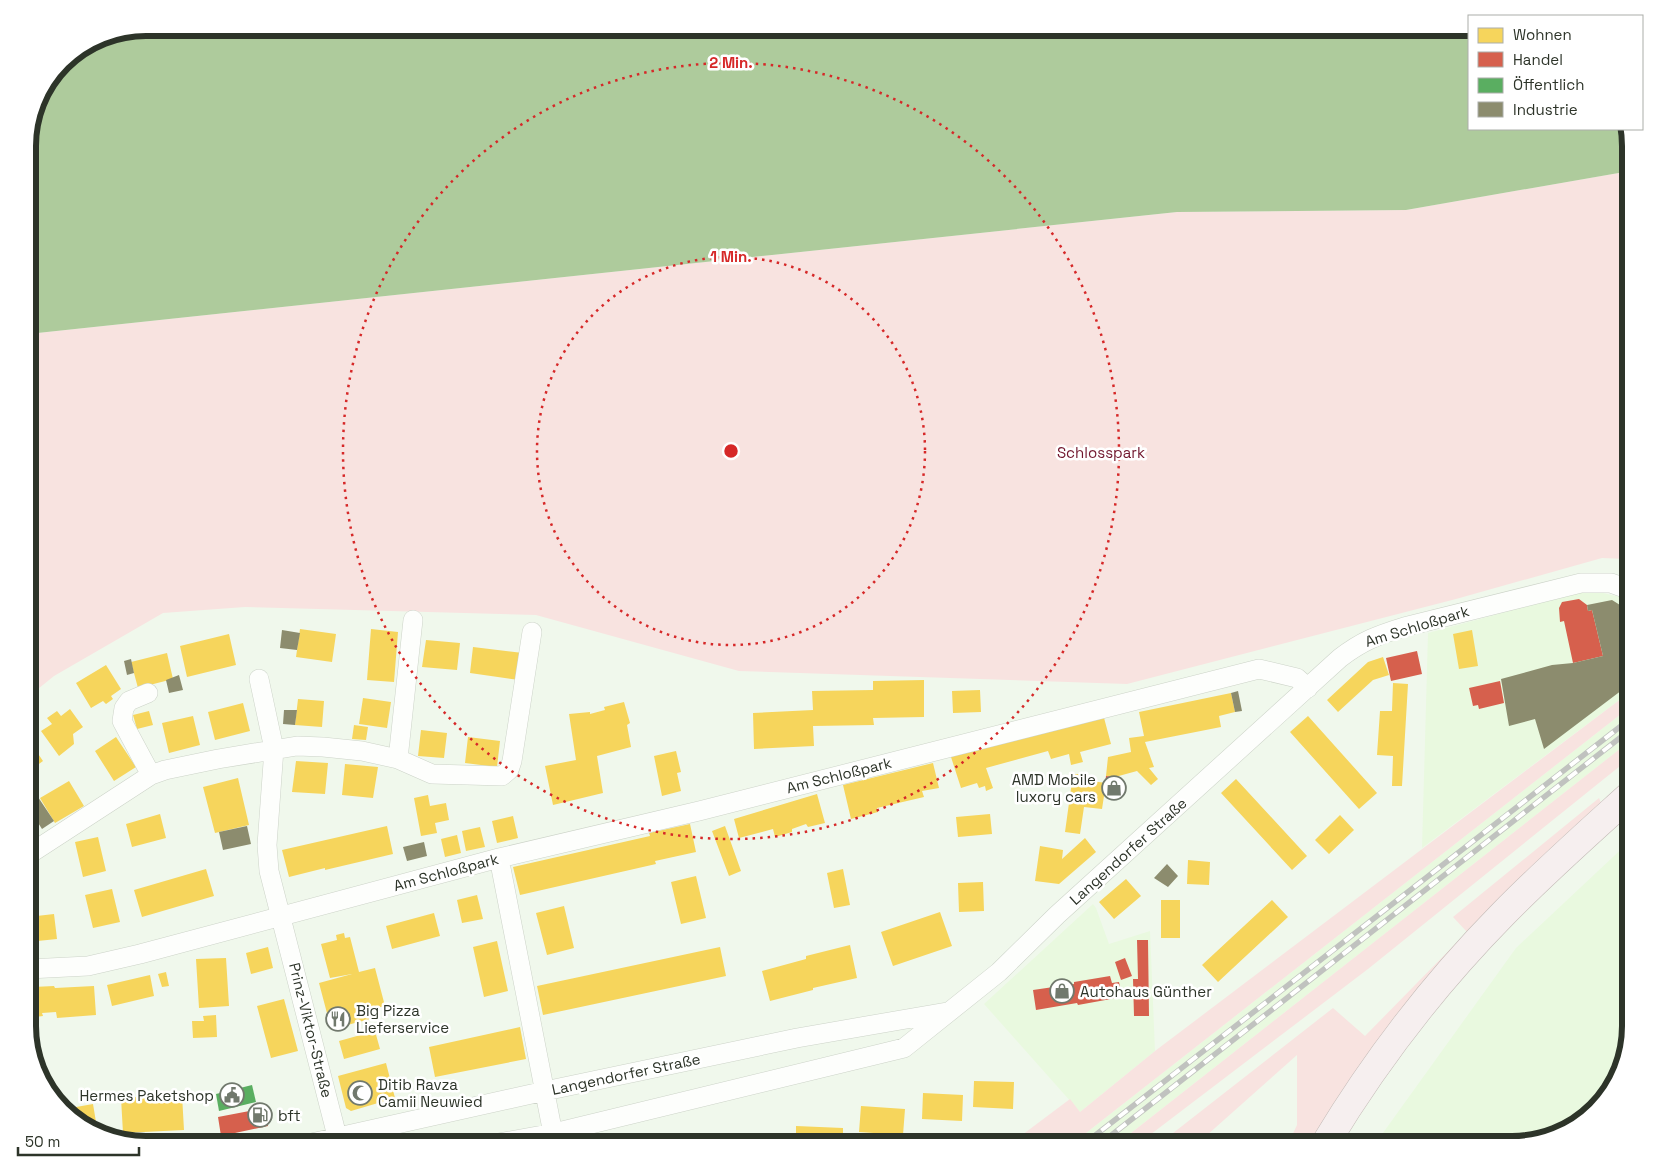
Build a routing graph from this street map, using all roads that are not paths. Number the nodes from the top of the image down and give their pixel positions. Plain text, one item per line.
1 (1622, 587) edge
2 (413, 620) dead end
3 (532, 632) dead end
4 (259, 680) dead end
5 (1308, 688) junction
6 (148, 693) dead end
7 (274, 749) junction
8 (398, 759) junction
9 (151, 775) junction
10 (1622, 802) edge
11 (36, 844) edge
12 (499, 858) junction
13 (281, 916) junction
14 (36, 969) edge
15 (948, 1012) junction
16 (545, 1091) junction
17 (337, 1136) edge
18 (359, 1136) edge
19 (553, 1136) edge
20 (566, 1136) edge
21 (1330, 1136) edge

1 - 5 street, Am Schloßpark
2 - 8 street
3 - 8 street
4 - 7 street, Prinz-Viktor-Straße
5 - 12 street, Am Schloßpark
5 - 15 street, Langendorfer Straße
6 - 9 street
7 - 8 street
7 - 9 street
7 - 13 street, Prinz-Viktor-Straße
9 - 11 street
10 - 21 main road
12 - 13 street, Am Schloßpark
12 - 16 street
13 - 14 street, Am Schloßpark
13 - 17 street, Prinz-Viktor-Straße
15 - 16 street, Langendorfer Straße
15 - 20 street, Langendorfer Straße
16 - 18 street, Langendorfer Straße
16 - 19 street

